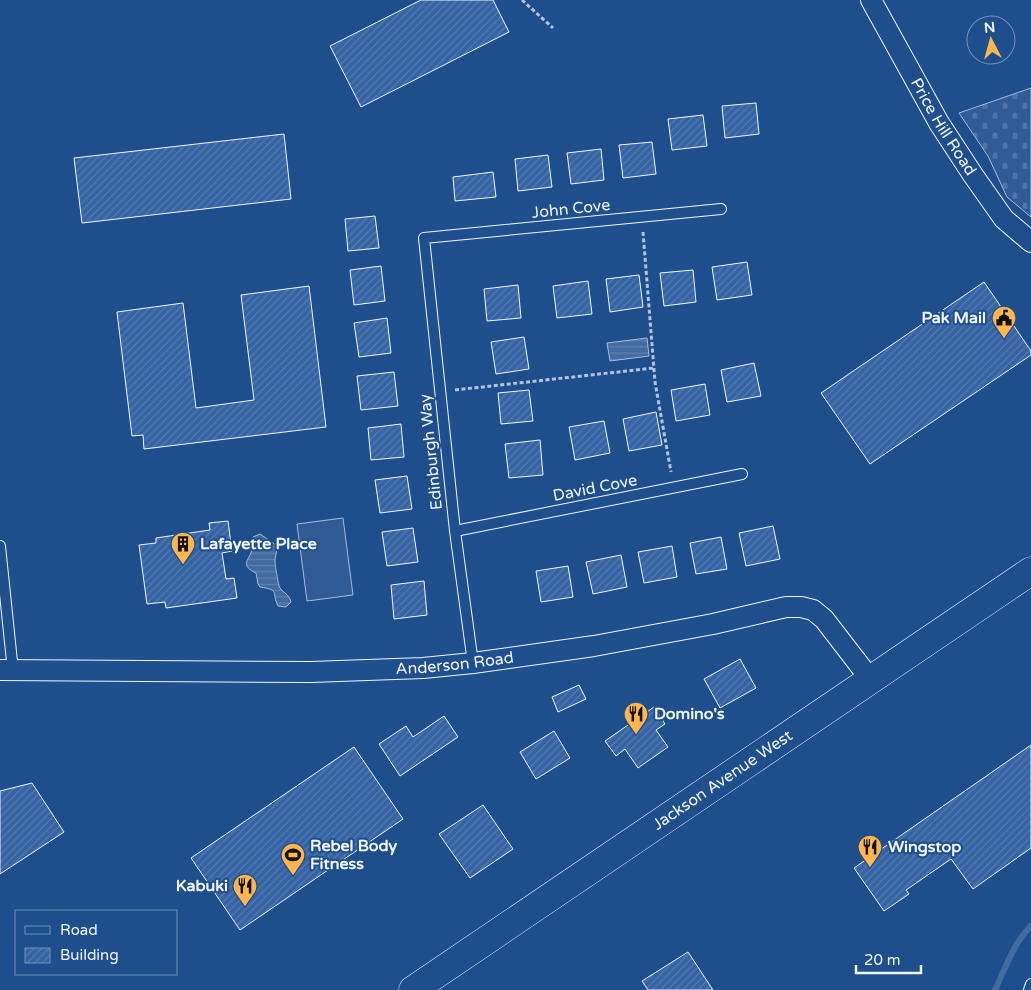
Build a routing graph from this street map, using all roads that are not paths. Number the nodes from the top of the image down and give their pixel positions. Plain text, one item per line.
1 (871, 0) edge
2 (721, 209) dead end
3 (424, 238) joint
4 (1031, 242) edge
5 (742, 474) dead end
6 (454, 531) junction
7 (0, 546) edge
8 (1031, 571) edge
9 (473, 663) junction
10 (6, 670) edge
11 (871, 680) junction
12 (1031, 984) edge
13 (413, 990) edge
14 (1028, 990) edge

1 - 4 street, Price Hill Road
2 - 3 lane, John Cove
3 - 6 lane, Edinburgh Way
5 - 6 lane, David Cove
6 - 9 lane, Edinburgh Way
7 - 10 lane
8 - 11 main road, Jackson Avenue West
9 - 10 street, Anderson Road
9 - 11 street, Anderson Road
11 - 13 main road, Jackson Avenue West
12 - 14 lane

